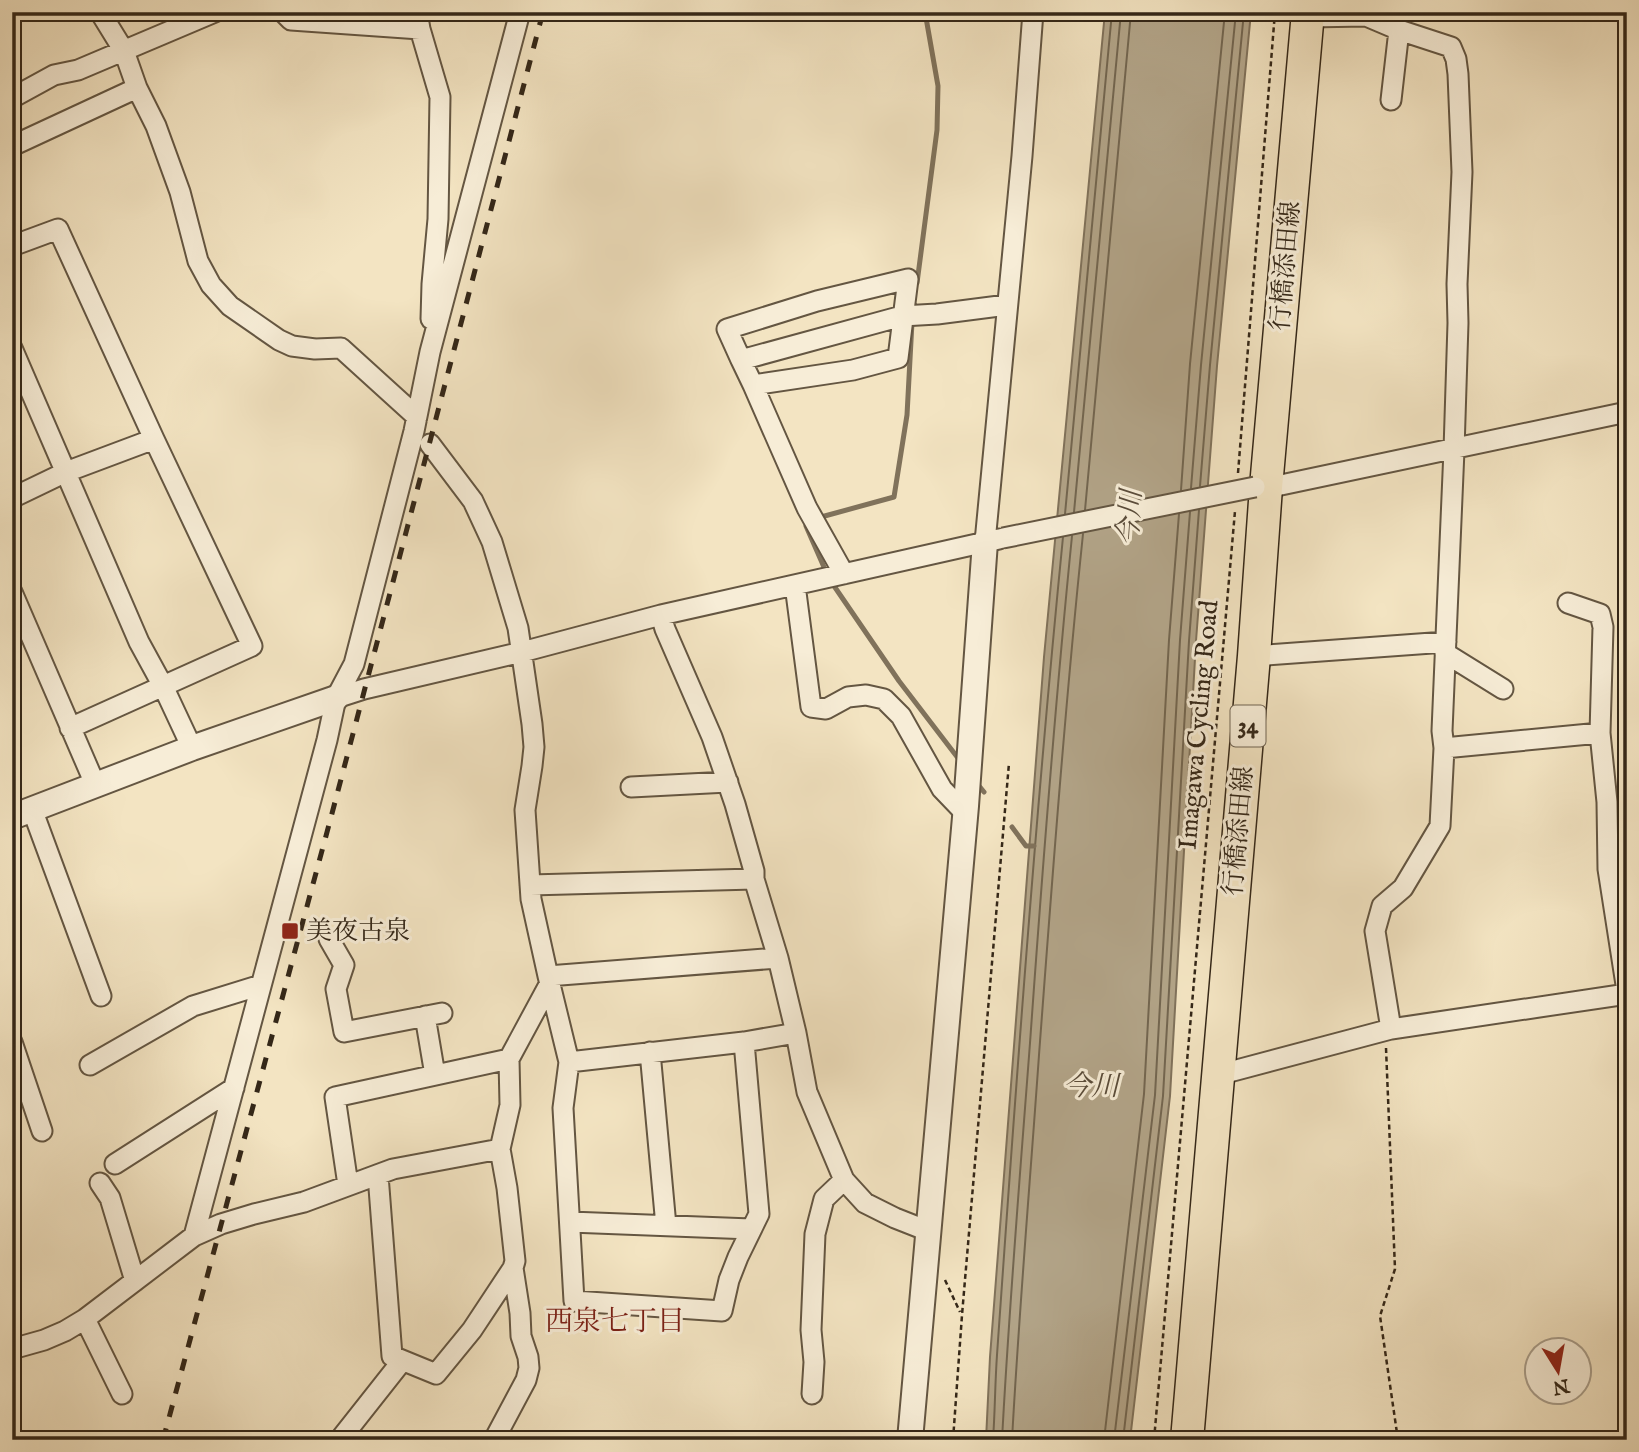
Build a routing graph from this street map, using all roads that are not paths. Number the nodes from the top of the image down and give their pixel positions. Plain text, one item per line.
1 (100, 12) edge
2 (215, 12) edge
3 (283, 12) edge
4 (520, 12) edge
5 (1033, 12) edge
6 (1308, 15) edge
7 (419, 21) edge
8 (1399, 30) junction
9 (124, 51) junction
10 (137, 88) junction
11 (12, 98) edge
12 (1391, 100) dead end
13 (12, 146) edge
14 (12, 246) edge
15 (1007, 305) junction
16 (902, 316) junction
17 (12, 348) edge
18 (430, 352) junction
19 (741, 359) junction
20 (753, 385) junction
21 (1627, 412) edge
22 (417, 417) junction
23 (154, 439) junction
24 (430, 444) dead end
25 (1454, 450) junction
26 (66, 472) junction
27 (1253, 485) junction
28 (12, 498) edge
29 (994, 540) junction
30 (842, 574) junction
31 (795, 585) junction
32 (12, 592) edge
33 (1568, 603) dead end
34 (661, 615) junction
35 (1446, 647) junction
36 (522, 652) junction
37 (1254, 656) junction
38 (163, 686) junction
39 (1503, 689) dead end
40 (336, 698) junction
41 (70, 728) junction
42 (1600, 733) junction
43 (192, 748) junction
44 (1444, 748) junction
45 (728, 782) junction
46 (95, 784) junction
47 (631, 787) dead end
48 (965, 810) junction
49 (22, 813) edge
50 (754, 879) junction
51 (530, 885) junction
52 (329, 939) dead end
53 (778, 958) junction
54 (549, 979) junction
55 (261, 985) junction
56 (1627, 992) edge
57 (101, 996) dead end
58 (1388, 1030) junction
59 (796, 1033) junction
60 (12, 1042) edge
61 (744, 1042) junction
62 (650, 1052) junction
63 (509, 1059) junction
64 (569, 1062) junction
65 (90, 1065) dead end
66 (435, 1075) junction
67 (1218, 1075) junction
68 (234, 1088) junction
69 (42, 1131) dead end
70 (500, 1149) junction
71 (115, 1164) dead end
72 (378, 1175) junction
73 (844, 1180) junction
74 (348, 1185) junction
75 (111, 1190) dead end
76 (570, 1222) junction
77 (666, 1226) junction
78 (751, 1229) junction
79 (928, 1231) junction
80 (194, 1236) junction
81 (513, 1268) junction
82 (135, 1281) junction
83 (85, 1319) junction
84 (12, 1349) edge
85 (402, 1361) junction
86 (122, 1394) dead end
87 (813, 1394) dead end
88 (342, 1437) dead end
89 (494, 1440) edge
90 (911, 1440) edge
91 (1186, 1440) edge

1 - 9 street
2 - 9 street
3 - 7 street
4 - 18 street
5 - 15 street
6 - 8 street
6 - 27 main road, 行橋添田線 / 34
7 - 18 street
8 - 12 street
8 - 25 street
9 - 10 street
9 - 11 street
10 - 13 street
10 - 22 street
14 - 23 street
15 - 16 street
15 - 29 street
16 - 19 street
16 - 19 street
16 - 20 street
17 - 26 street
18 - 22 street
19 - 20 street
20 - 30 street
21 - 25 street
22 - 40 street
23 - 26 street
23 - 38 street
24 - 36 street
25 - 27 street
25 - 35 street
26 - 28 street
26 - 38 street
27 - 29 street, bridge
27 - 37 main road, 行橋添田線 / 34
29 - 30 street
29 - 48 street
30 - 31 street
31 - 34 street
31 - 48 street
32 - 41 street
33 - 42 street
34 - 36 street
34 - 45 street
35 - 37 street
35 - 39 street
35 - 44 street
36 - 40 street
36 - 51 street
37 - 67 main road, 行橋添田線 / 34
38 - 41 street
38 - 43 street
40 - 43 street
40 - 55 street
41 - 46 street
42 - 44 street
42 - 56 street
43 - 46 street
44 - 58 street
45 - 47 street
45 - 50 street
46 - 49 street
48 - 79 street
49 - 57 street
50 - 51 street
50 - 53 street
51 - 54 street
52 - 66 street
53 - 54 street
53 - 59 street
54 - 63 street
54 - 64 street
55 - 65 street
55 - 68 street
56 - 58 street
58 - 67 street
59 - 61 street
59 - 73 street
60 - 69 street
61 - 62 street
61 - 78 street
62 - 64 street
62 - 77 street
63 - 66 street
63 - 70 street
64 - 76 street
66 - 74 street
67 - 91 main road, 行橋添田線 / 34
68 - 71 street
68 - 80 street
70 - 72 street
70 - 81 street
72 - 74 street
72 - 85 street
73 - 79 street
73 - 87 street
74 - 80 street
75 - 82 street
76 - 77 street
76 - 78 street
77 - 78 street
79 - 90 street
80 - 82 street
81 - 85 street
81 - 89 street
82 - 83 street
83 - 84 street
83 - 86 street
85 - 88 street

